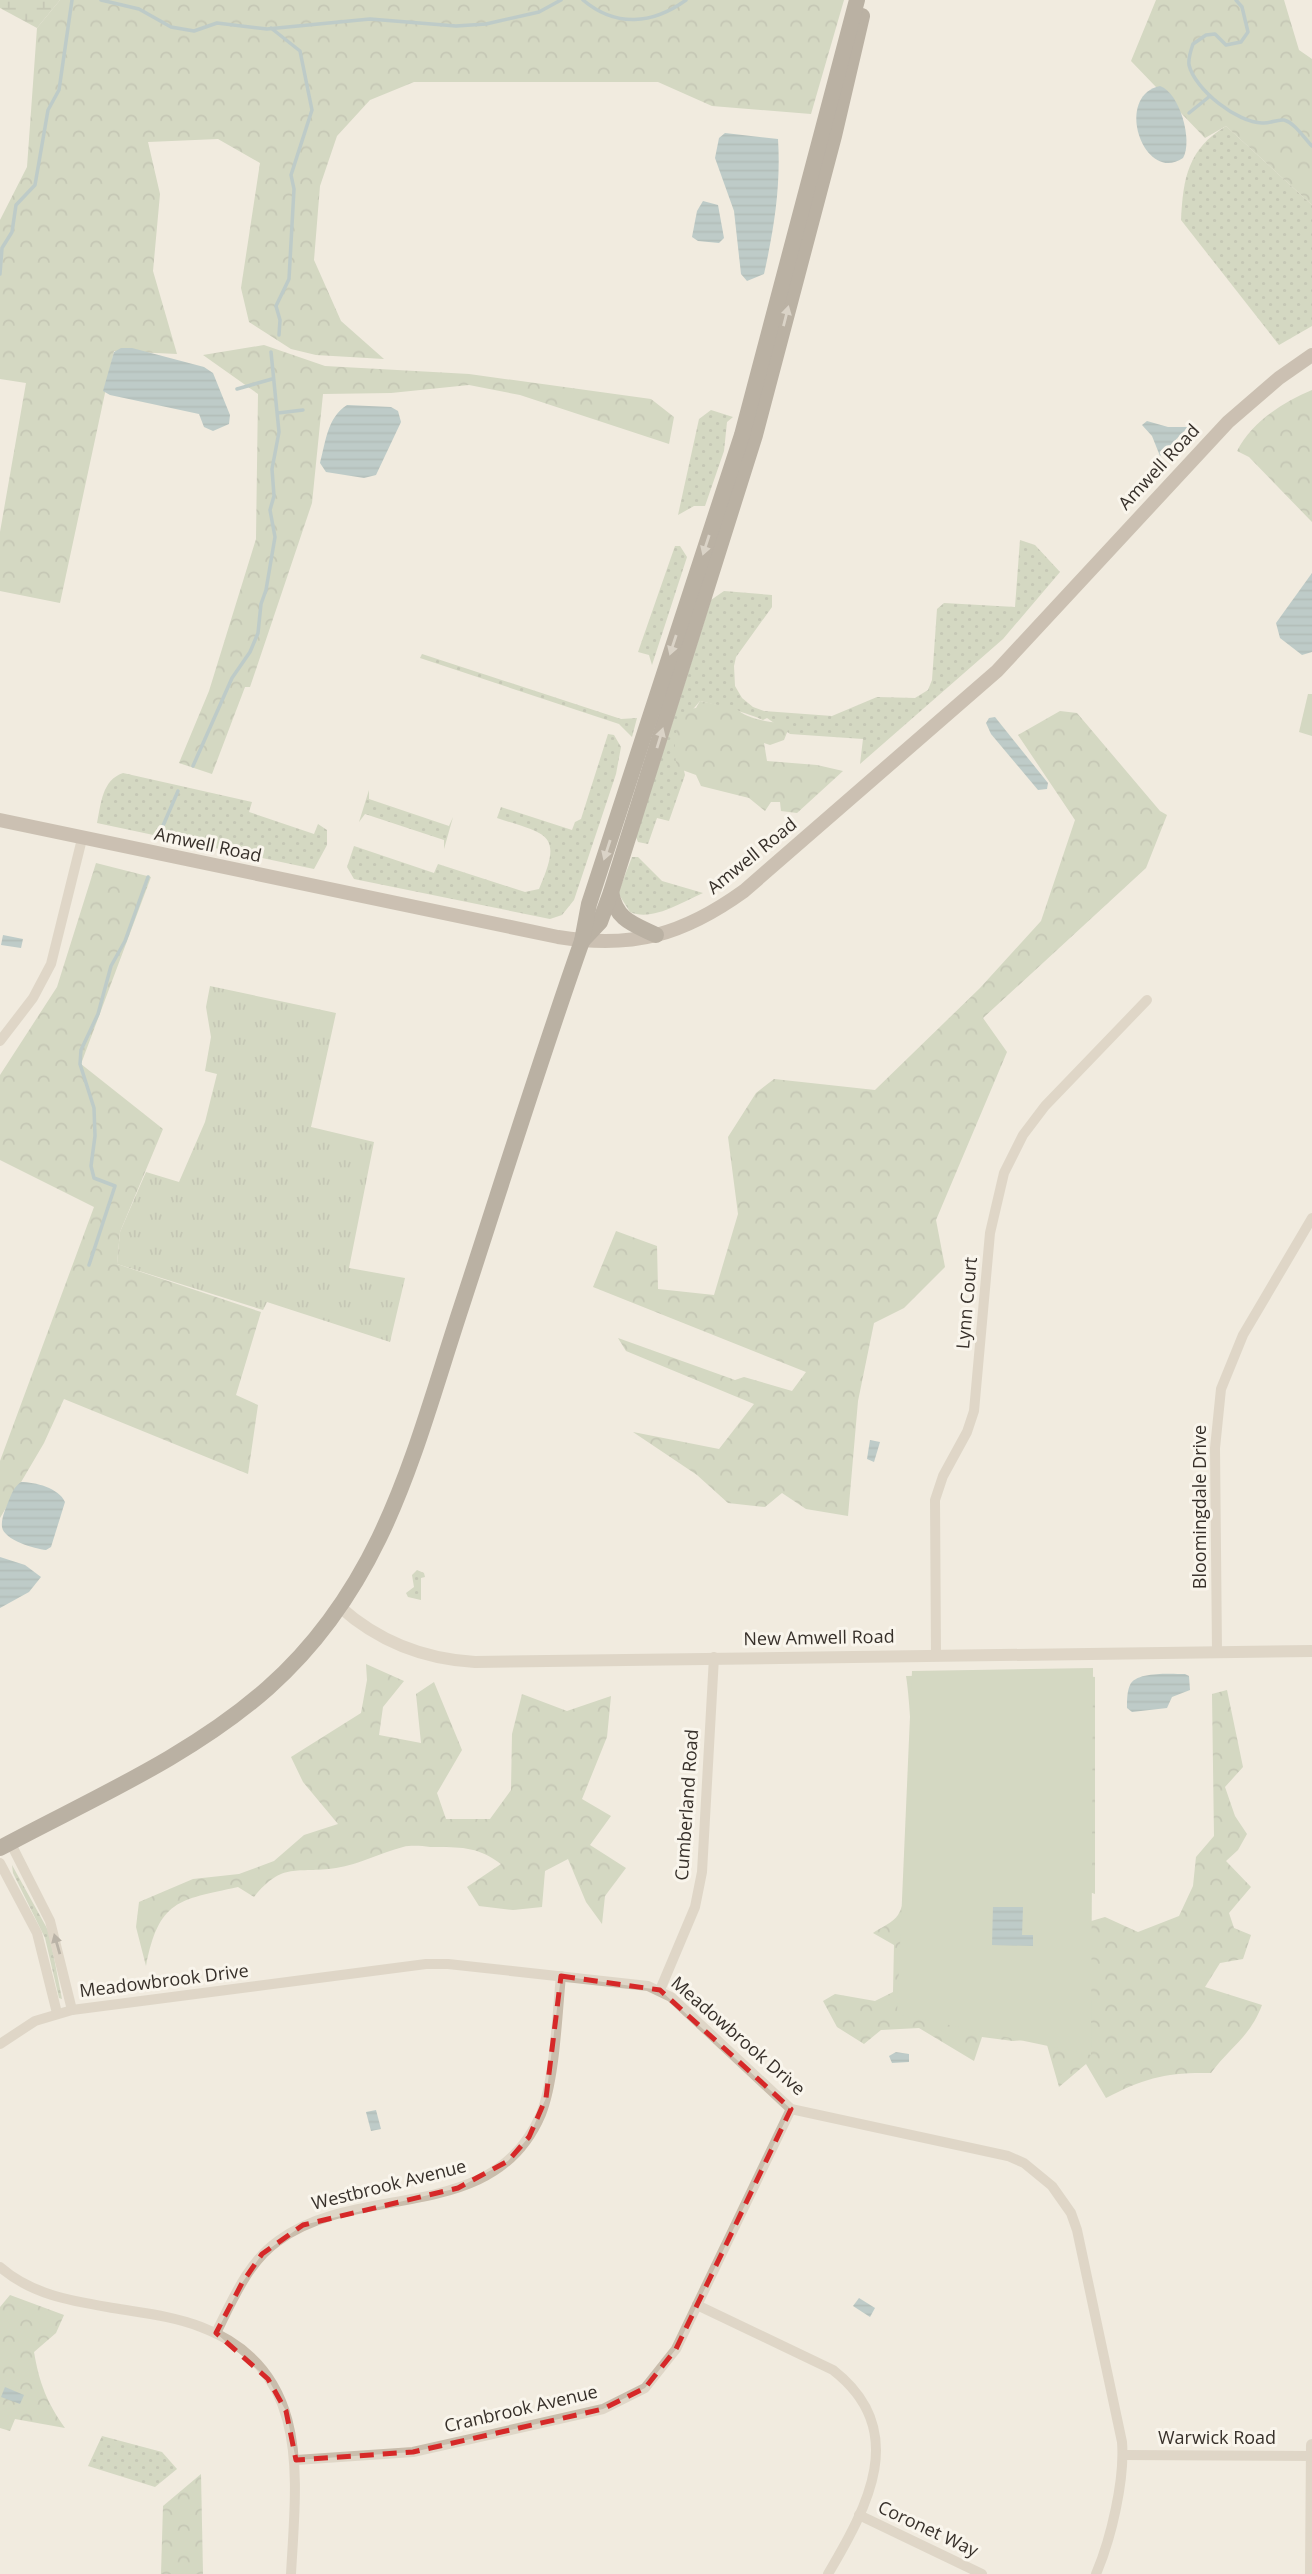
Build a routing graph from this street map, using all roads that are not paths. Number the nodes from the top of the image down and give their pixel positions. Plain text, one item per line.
1 (857, 0) edge
2 (866, 0) edge
3 (1312, 355) edge
4 (0, 820) edge
5 (82, 839) junction
6 (611, 892) junction
7 (656, 936) junction
8 (582, 941) junction
9 (1147, 1000) dead end
10 (0, 1041) edge
11 (1312, 1218) edge
12 (340, 1607) junction
13 (1217, 1651) junction
14 (1312, 1651) edge
15 (936, 1654) junction
16 (714, 1657) junction
17 (5, 1845) edge
18 (0, 1863) edge
19 (561, 1976) junction
20 (660, 1990) junction
21 (72, 2010) junction
22 (57, 2013) junction
23 (0, 2043) edge
24 (790, 2109) junction
25 (0, 2267) edge
26 (698, 2305) junction
27 (216, 2333) junction
28 (1312, 2445) edge
29 (1123, 2455) junction
30 (1312, 2456) edge
31 (296, 2460) junction
32 (859, 2515) junction
33 (291, 2574) edge
34 (828, 2574) edge
35 (982, 2574) edge
36 (1096, 2574) edge
37 (1311, 2574) edge

1 -> 8 main road
6 -> 2 main road
3 - 7 main road, Amwell Road
4 - 5 main road, Amwell Road
5 - 8 main road, Amwell Road
5 - 10 street
6 - 7 main road
6 - 8 main road
7 - 8 main road, Amwell Road
8 - 12 main road
9 - 15 street, Lynn Court
11 - 13 street, Bloomingdale Drive
12 - 16 street, New Amwell Road
12 - 17 main road
13 - 14 street, New Amwell Road
13 - 15 street, New Amwell Road
15 - 16 street, New Amwell Road
16 - 20 street, Cumberland Road
21 -> 17 street, Meadowbrook Drive
18 - 22 street, Meadowbrook Drive
19 - 20 street, Meadowbrook Drive
19 - 21 street, Meadowbrook Drive
19 - 27 street, Westbrook Avenue
20 - 24 street, Meadowbrook Drive
21 - 22 street, Meadowbrook Drive
22 - 23 street, Meadowbrook Drive
24 - 26 street, Cranbrook Avenue
24 - 29 street, Meadowbrook Drive
25 - 27 street
26 - 31 street, Cranbrook Avenue
26 - 32 street
27 - 31 street
28 - 30 street
29 - 30 street, Warwick Road
29 - 36 street, Meadowbrook Drive
30 - 37 street
31 - 33 street
32 - 34 street
32 - 35 street, Coronet Way

